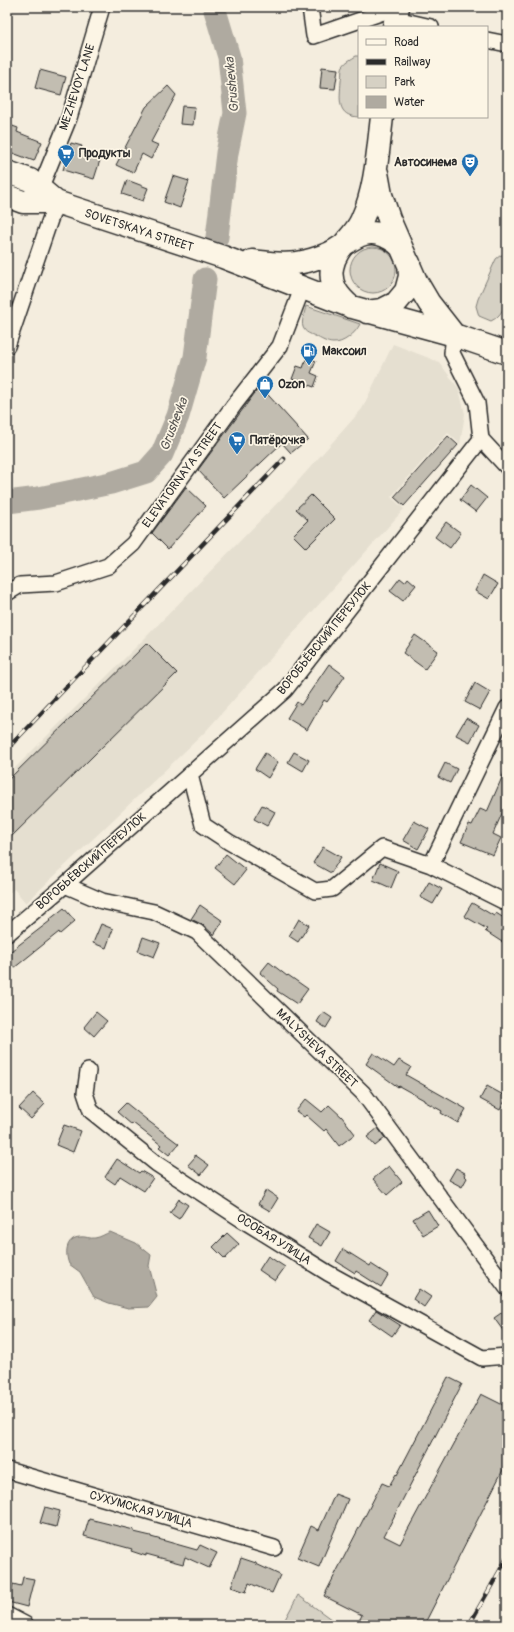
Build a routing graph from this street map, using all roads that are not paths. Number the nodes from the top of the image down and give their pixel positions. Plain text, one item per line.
1 (102, 7) edge
2 (310, 7) edge
3 (396, 15) edge
4 (427, 26) edge
5 (488, 40) edge
6 (507, 44) edge
7 (382, 118) edge
8 (376, 166) junction
9 (7, 172) edge
10 (7, 196) edge
11 (48, 196) junction
12 (346, 242) junction
13 (405, 254) junction
14 (223, 258) junction
15 (302, 288) junction
16 (359, 310) junction
17 (454, 335) junction
18 (7, 346) edge
19 (507, 353) edge
20 (481, 439) junction
21 (507, 467) edge
22 (7, 593) edge
23 (507, 708) edge
24 (190, 775) junction
25 (431, 865) junction
26 (64, 885) junction
27 (507, 903) edge
28 (7, 934) edge
29 (88, 1071) dead end
30 (507, 1288) edge
31 (507, 1356) edge
32 (7, 1470) edge
33 (274, 1548) dead end
34 (7, 1615) edge
35 (26, 1625) edge

1 - 11 street, MEZHEVOY LANE
2 - 3 street
3 - 4 street
5 - 6 street
7 - 8 main road
8 - 12 main road
8 - 13 main road
9 - 11 main road, SOVETSKAYA STREET
10 - 11 main road, SOVETSKAYA STREET
11 - 14 main road, SOVETSKAYA STREET
11 - 18 street, MEZHEVOY LANE
12 - 13 main road
12 - 14 main road, SOVETSKAYA STREET
12 - 16 main road
13 - 16 main road
13 - 17 main road
14 - 15 main road, SOVETSKAYA STREET
15 - 16 main road, SOVETSKAYA STREET
15 - 22 street, ELEVATORNAYA STREET
16 - 17 main road, SOVETSKAYA STREET
17 - 19 main road, SOVETSKAYA STREET
17 - 20 street
20 - 21 street
20 - 24 street, ВОРОБЬЁВСКИЙ ПЕРЕУЛОК
23 - 25 street
24 - 25 street
24 - 26 street, ВОРОБЬЁВСКИЙ ПЕРЕУЛОК
25 - 27 street
26 - 28 street, ВОРОБЬЁВСКИЙ ПЕРЕУЛОК
26 - 30 street, MALYSHEVA STREET
29 - 31 street, ОСОБАЯ УЛИЦА
32 - 33 street, СУХУМСКАЯ УЛИЦА
34 - 35 street

